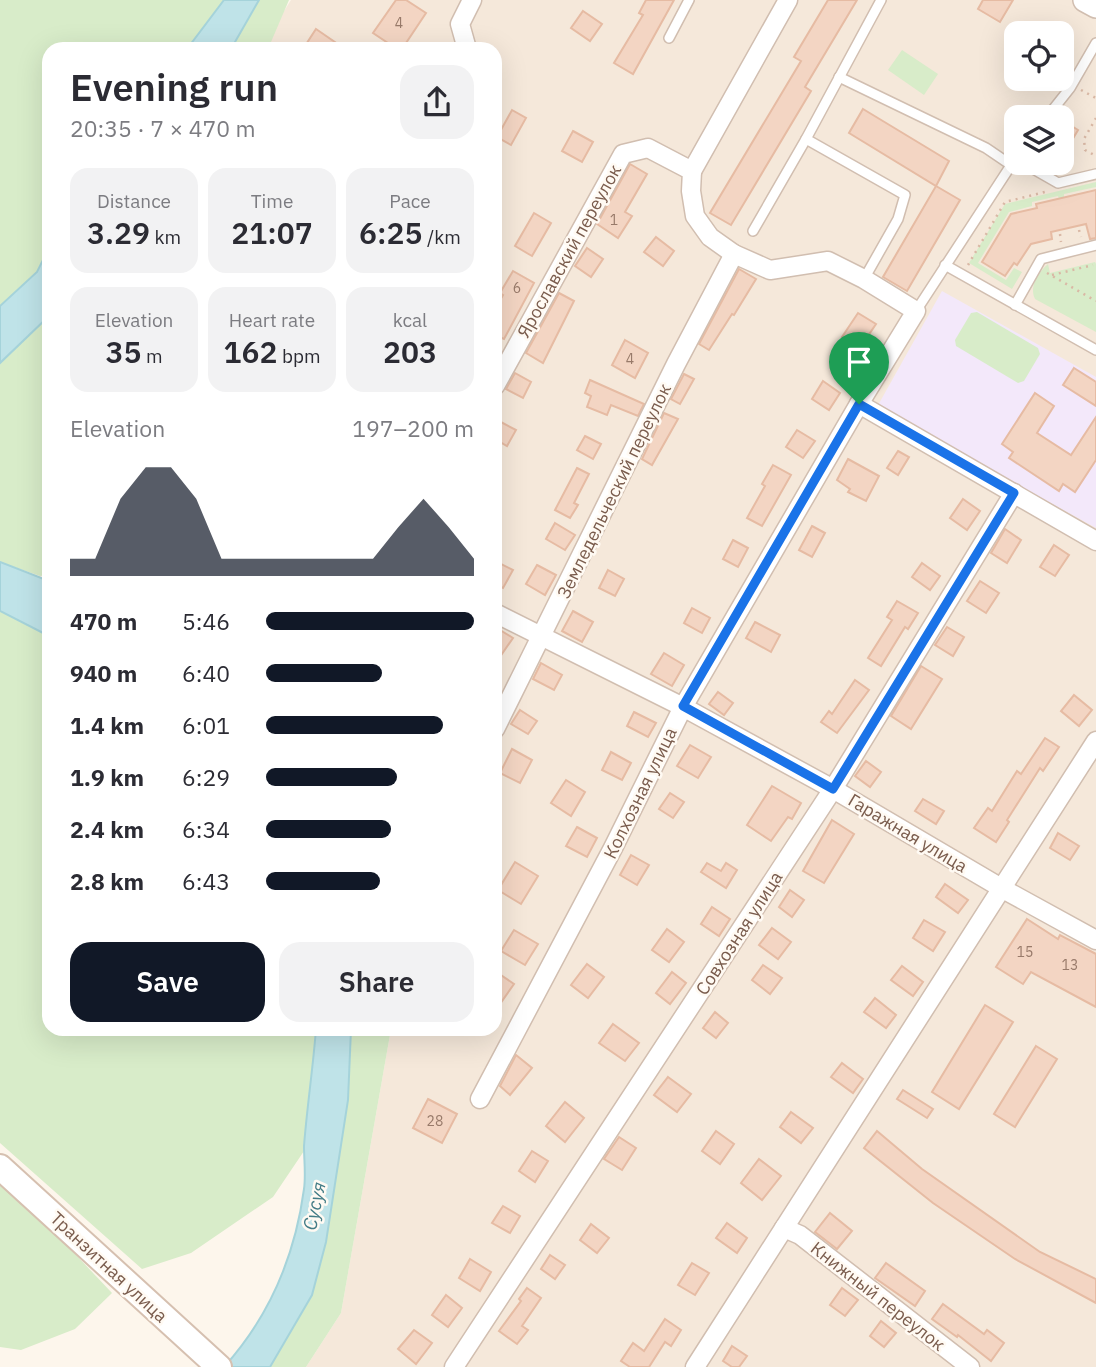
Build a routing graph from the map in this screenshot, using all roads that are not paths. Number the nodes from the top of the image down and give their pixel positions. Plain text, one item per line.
1 (472, 0) edge
2 (689, 0) edge
3 (788, 0) edge
4 (881, 0) edge
5 (1085, 0) edge
6 (1096, 6) edge
7 (670, 38) dead end
8 (465, 42) edge
9 (1096, 43) edge
10 (839, 77) junction
11 (1056, 105) edge
12 (807, 139) junction
13 (1004, 155) edge
14 (692, 171) junction
15 (1096, 174) edge
16 (1004, 175) edge
17 (1044, 175) edge
18 (753, 231) dead end
19 (1096, 245) edge
20 (734, 254) junction
21 (945, 265) junction
22 (864, 279) junction
23 (1015, 305) junction
24 (916, 311) junction
25 (1096, 350) edge
26 (502, 373) edge
27 (859, 404) junction
28 (1014, 493) junction
29 (1096, 541) edge
30 (502, 617) edge
31 (542, 637) junction
32 (683, 706) junction
33 (502, 715) edge
34 (1096, 741) edge
35 (833, 789) junction
36 (1003, 889) junction
37 (1096, 940) edge
38 (480, 1099) dead end
39 (0, 1167) edge
40 (784, 1228) junction
41 (219, 1367) edge
42 (454, 1367) edge
43 (695, 1367) edge
44 (970, 1367) edge

1 - 8 street
2 - 7 lane
3 - 14 street
4 - 10 lane
5 - 6 street
9 - 11 lane
10 - 12 lane
10 - 13 lane
12 - 18 lane
12 - 22 lane
14 - 20 street
14 - 26 street, Ярославский переулок
15 - 17 lane
16 - 21 lane
19 - 23 lane
20 - 22 street
20 - 31 street, Земледельческий переулок
21 - 23 lane
21 - 24 lane
22 - 24 street
23 - 25 lane
24 - 27 street, Колхозная улица
27 - 28 street
27 - 32 street, Колхозная улица
28 - 29 street
28 - 35 street, Совхозная улица
30 - 31 street, Гаражная улица
31 - 32 street, Гаражная улица
31 - 33 street, Земледельческий переулок
32 - 35 street, Гаражная улица
32 - 38 street, Колхозная улица
34 - 36 street
35 - 36 street, Гаражная улица
35 - 42 street, Совхозная улица
36 - 37 street, Гаражная улица
36 - 40 street
39 - 41 main road, Транзитная улица
40 - 43 street
40 - 44 street, Книжный переулок

